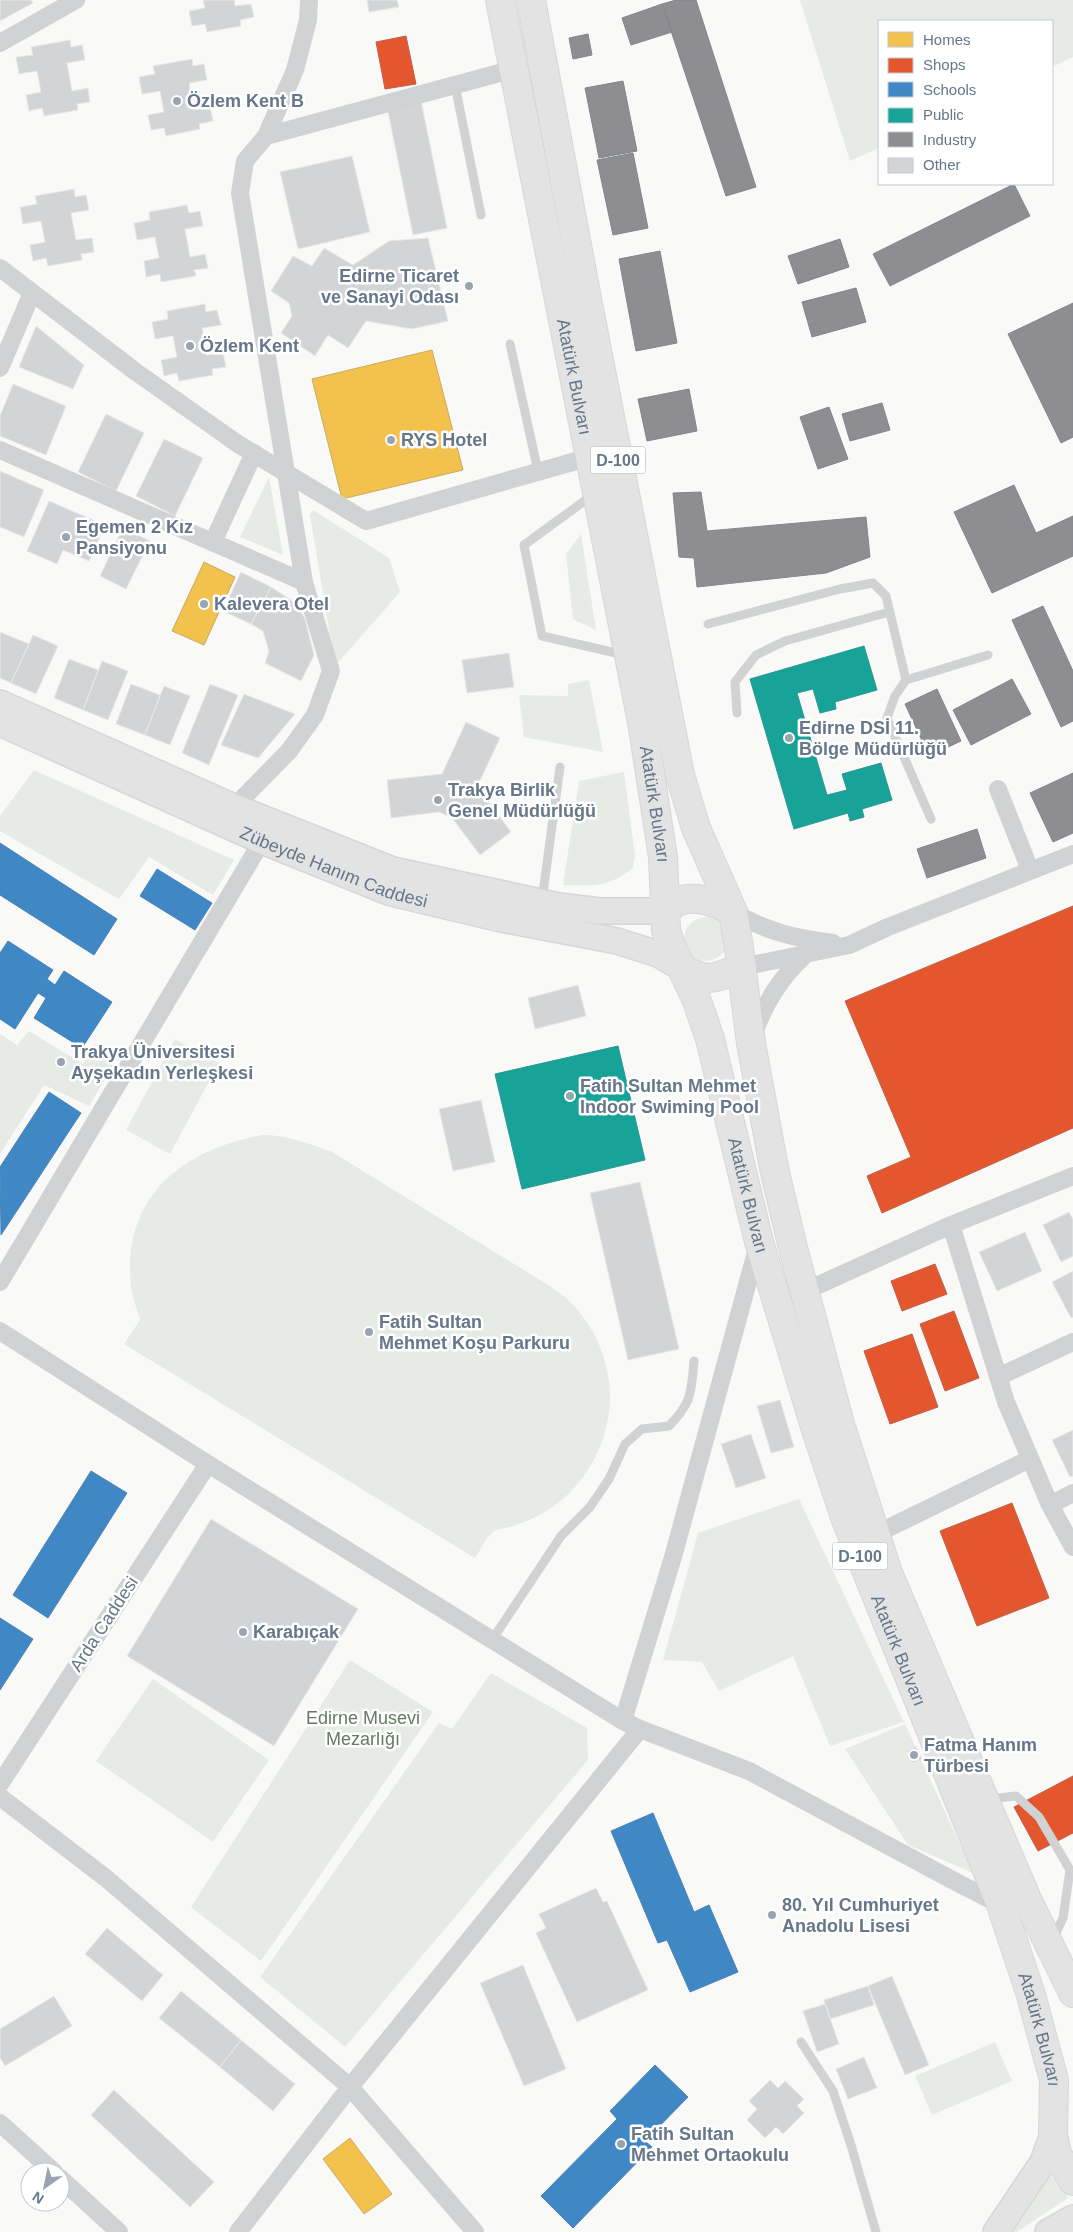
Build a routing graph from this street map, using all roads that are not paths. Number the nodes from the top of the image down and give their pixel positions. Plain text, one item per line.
1 (76, 0) edge
2 (309, 0) edge
3 (500, 0) edge
4 (531, 0) edge
5 (0, 43) edge
6 (514, 70) junction
7 (455, 85) junction
8 (266, 136) junction
9 (481, 215) dead end
10 (0, 268) edge
11 (32, 293) junction
12 (510, 344) dead end
13 (0, 368) edge
14 (0, 450) edge
15 (254, 453) junction
16 (590, 457) junction
17 (538, 472) junction
18 (286, 474) junction
19 (596, 493) junction
20 (213, 542) junction
21 (304, 582) junction
22 (889, 612) junction
23 (708, 624) dead end
24 (988, 655) dead end
25 (628, 656) junction
26 (906, 680) junction
27 (0, 704) edge
28 (736, 713) dead end
29 (0, 723) edge
30 (560, 767) dead end
31 (998, 789) dead end
32 (234, 807) junction
33 (931, 818) dead end
34 (262, 841) junction
35 (1073, 854) edge
36 (1030, 870) junction
37 (541, 902) junction
38 (666, 911) junction
39 (733, 912) junction
40 (849, 945) junction
41 (806, 954) junction
42 (742, 967) junction
43 (682, 968) junction
44 (751, 1043) junction
45 (1073, 1176) edge
46 (952, 1225) junction
47 (759, 1242) junction
48 (0, 1282) edge
49 (803, 1292) junction
50 (0, 1331) edge
51 (1073, 1342) edge
52 (694, 1362) dead end
53 (998, 1377) junction
54 (1030, 1459) junction
55 (208, 1464) junction
56 (1073, 1493) edge
57 (1050, 1505) junction
58 (874, 1534) junction
59 (1073, 1547) edge
60 (492, 1640) junction
61 (624, 1721) junction
62 (640, 1729) junction
63 (0, 1784) edge
64 (0, 1797) edge
65 (984, 1800) junction
66 (1001, 1905) junction
67 (1064, 1910) junction
68 (1073, 1916) edge
69 (1050, 1946) junction
70 (1073, 1993) edge
71 (801, 2042) dead end
72 (350, 2087) junction
73 (1073, 2114) edge
74 (0, 2124) edge
75 (1054, 2134) junction
76 (43, 2162) edge
77 (1073, 2181) edge
78 (70, 2187) edge
79 (1073, 2218) edge
80 (119, 2232) edge
81 (238, 2232) edge
82 (475, 2232) edge
83 (876, 2232) edge
84 (996, 2232) edge
85 (1048, 2232) edge

1 - 5 street
2 - 8 street
3 - 6 main road, Atatürk Bulvarı / D-100
4 - 39 main road, Atatürk Bulvarı / D-100
6 - 7 street
6 - 16 main road, Atatürk Bulvarı / D-100
7 - 8 street
7 - 9 lane
8 - 18 street
10 - 11 street
11 - 13 street
11 - 15 street
12 - 17 lane
14 - 20 street
15 - 18 street
15 - 20 street
16 - 17 street
16 - 19 main road, Atatürk Bulvarı / D-100
17 - 18 street
18 - 21 street
19 - 25 main road, Atatürk Bulvarı / D-100
19 - 25 lane
20 - 21 street
21 - 32 street
22 - 23 lane
22 - 26 lane
22 - 28 lane
24 - 26 lane
25 - 38 main road, Atatürk Bulvarı / D-100
26 - 33 lane
27 - 32 main road, Zübeyde Hanım Caddesi
29 - 34 main road, Zübeyde Hanım Caddesi
30 - 37 lane
31 - 36 street
32 - 37 main road, Zübeyde Hanım Caddesi
34 - 43 main road, Zübeyde Hanım Caddesi
34 - 48 street
35 - 36 street
36 - 40 street
37 - 38 main road, Zübeyde Hanım Caddesi
38 - 39 main road
38 - 43 main road, Atatürk Bulvarı / D-100
39 - 40 street
39 - 42 main road, Atatürk Bulvarı / D-100
40 - 41 street
41 - 42 street
41 - 44 street
42 - 43 main road
42 - 44 main road, Atatürk Bulvarı / D-100
43 - 47 main road, Atatürk Bulvarı / D-100
44 - 49 main road, Atatürk Bulvarı / D-100
45 - 46 street
46 - 49 street
46 - 53 street
47 - 61 street
47 - 66 main road, Atatürk Bulvarı / D-100
49 - 58 main road, Atatürk Bulvarı / D-100
50 - 55 street
51 - 53 street
52 - 60 lane
53 - 54 street
54 - 57 street
54 - 58 street
55 - 60 street
55 - 63 street, Arda Caddesi
56 - 57 street
57 - 59 street
58 - 65 main road, Atatürk Bulvarı / D-100
60 - 61 street
61 - 62 street
62 - 66 street
62 - 72 street
64 - 72 street
65 - 67 lane
65 - 69 main road, Atatürk Bulvarı / D-100
66 - 75 main road, Atatürk Bulvarı / D-100
67 - 68 lane
67 - 69 lane
69 - 70 main road, Atatürk Bulvarı / D-100
71 - 83 lane
72 - 81 street
72 - 82 street
73 - 75 main road
74 - 76 street
75 - 77 main road, Atatürk Bulvarı / D-100
75 - 84 main road
78 - 80 street
79 - 85 main road

